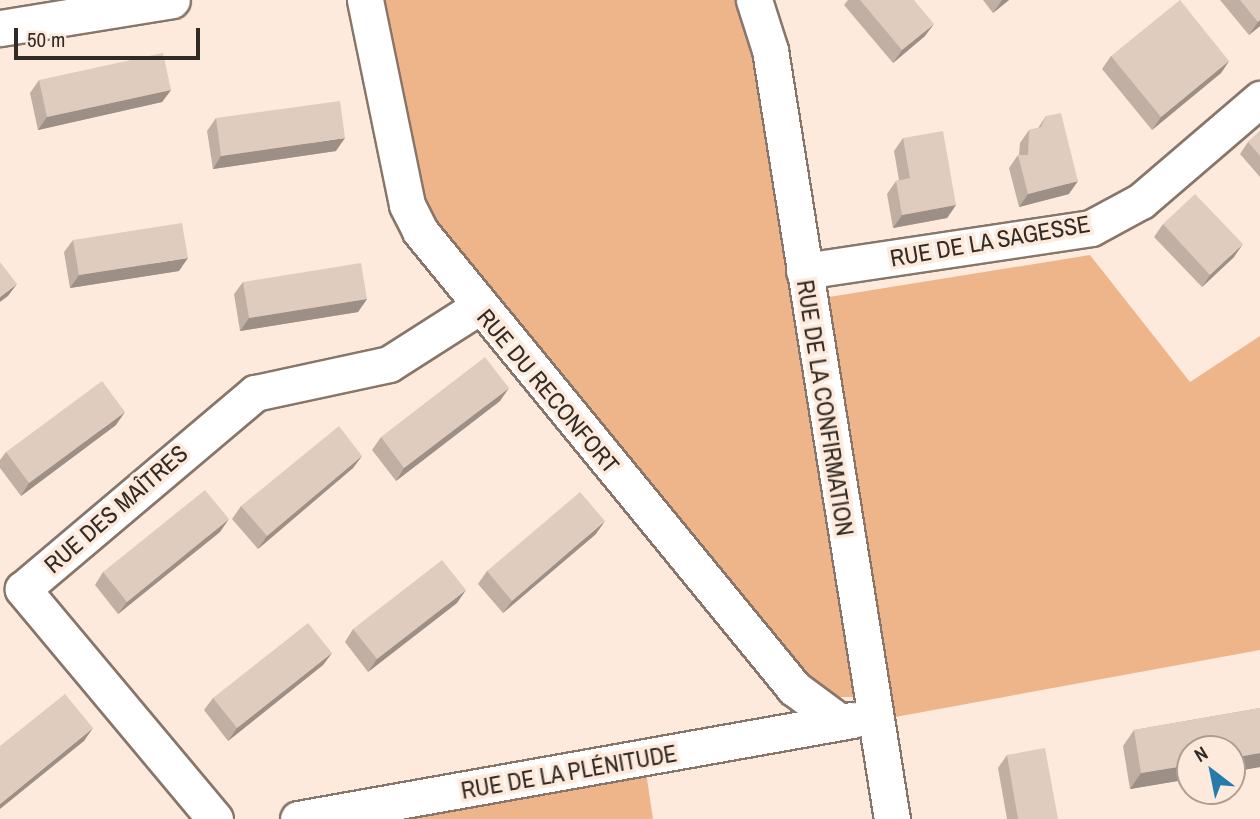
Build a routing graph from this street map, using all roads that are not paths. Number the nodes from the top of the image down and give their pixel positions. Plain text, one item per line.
1 (172, 0) edge
2 (365, 0) edge
3 (761, 3) edge
4 (0, 28) edge
5 (1260, 99) edge
6 (804, 271) junction
7 (478, 307) junction
8 (874, 717) junction
9 (839, 722) junction
10 (215, 819) edge
11 (298, 819) edge
12 (892, 819) edge

1 - 4 street
2 - 7 street, RUE DU RECONFORT
3 - 6 street, RUE DE LA CONFIRMATION
5 - 6 street, RUE DE LA SAGESSE
6 - 8 street, RUE DE LA CONFIRMATION
7 - 9 street, RUE DU RECONFORT
7 - 10 street, RUE DES MAÎTRES
8 - 9 street, RUE DE LA PLÉNITUDE
8 - 12 street, RUE DE LA CONFIRMATION
9 - 11 street, RUE DE LA PLÉNITUDE

